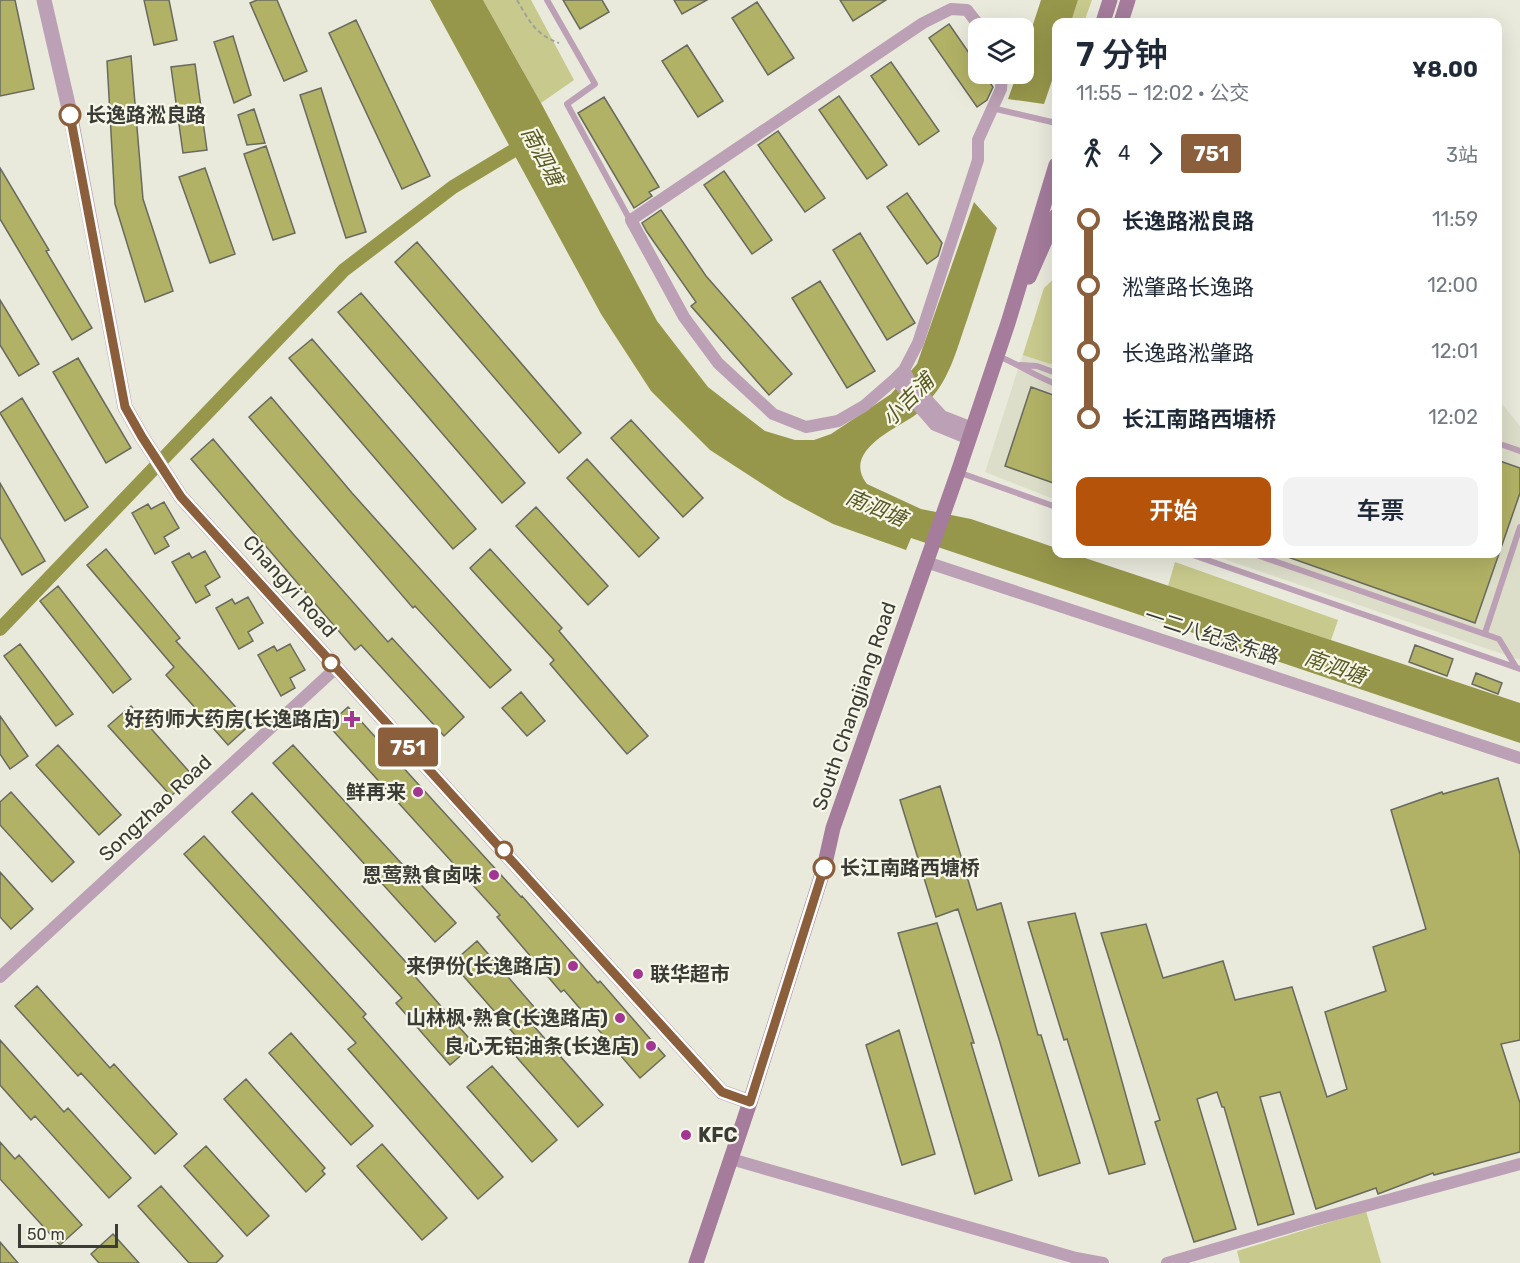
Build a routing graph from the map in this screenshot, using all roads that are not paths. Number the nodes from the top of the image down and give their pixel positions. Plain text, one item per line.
1 (44, 0) edge
2 (547, 0) edge
3 (1110, 0) edge
4 (1128, 0) edge
5 (973, 18) edge
6 (1104, 18) edge
7 (1122, 18) edge
8 (1001, 84) edge
9 (992, 108) junction
10 (1052, 122) edge
11 (1052, 178) edge
12 (631, 220) junction
13 (1052, 229) edge
14 (1008, 323) junction
15 (997, 355) junction
16 (1019, 364) junction
17 (1052, 372) edge
18 (903, 380) junction
19 (1052, 382) edge
20 (971, 434) junction
21 (1502, 445) edge
22 (1520, 451) edge
23 (956, 477) junction
24 (1052, 506) edge
25 (1520, 527) edge
26 (1201, 558) edge
27 (1266, 558) edge
28 (926, 562) junction
29 (1485, 633) junction
30 (336, 668) junction
31 (1518, 669) edge
32 (1520, 758) edge
33 (0, 976) edge
34 (750, 1102) junction
35 (731, 1159) junction
36 (1520, 1164) edge
37 (696, 1263) edge
38 (1103, 1263) edge
39 (1167, 1263) edge

1 - 30 street, Changyi Road
2 - 12 lane
3 - 6 main road
4 - 7 main road
5 - 12 street
8 - 9 street
9 - 10 lane
9 - 18 street
11 - 14 main road, South Changjiang Road
12 - 18 street
13 - 14 main road
14 - 15 main road, South Changjiang Road
15 - 16 lane
15 - 20 main road, South Changjiang Road
16 - 17 lane
16 - 19 lane
18 - 20 street
20 - 23 main road, South Changjiang Road
21 - 22 lane
23 - 24 lane
23 - 28 main road, South Changjiang Road
25 - 29 lane
26 - 31 lane
27 - 29 lane
28 - 32 street, 一二八纪念东路
28 - 34 main road, South Changjiang Road
29 - 31 lane
30 - 33 street, Songzhao Road
30 - 34 street, Changyi Road
34 - 35 main road, South Changjiang Road
35 - 37 main road, South Changjiang Road
35 - 38 street
36 - 39 street

